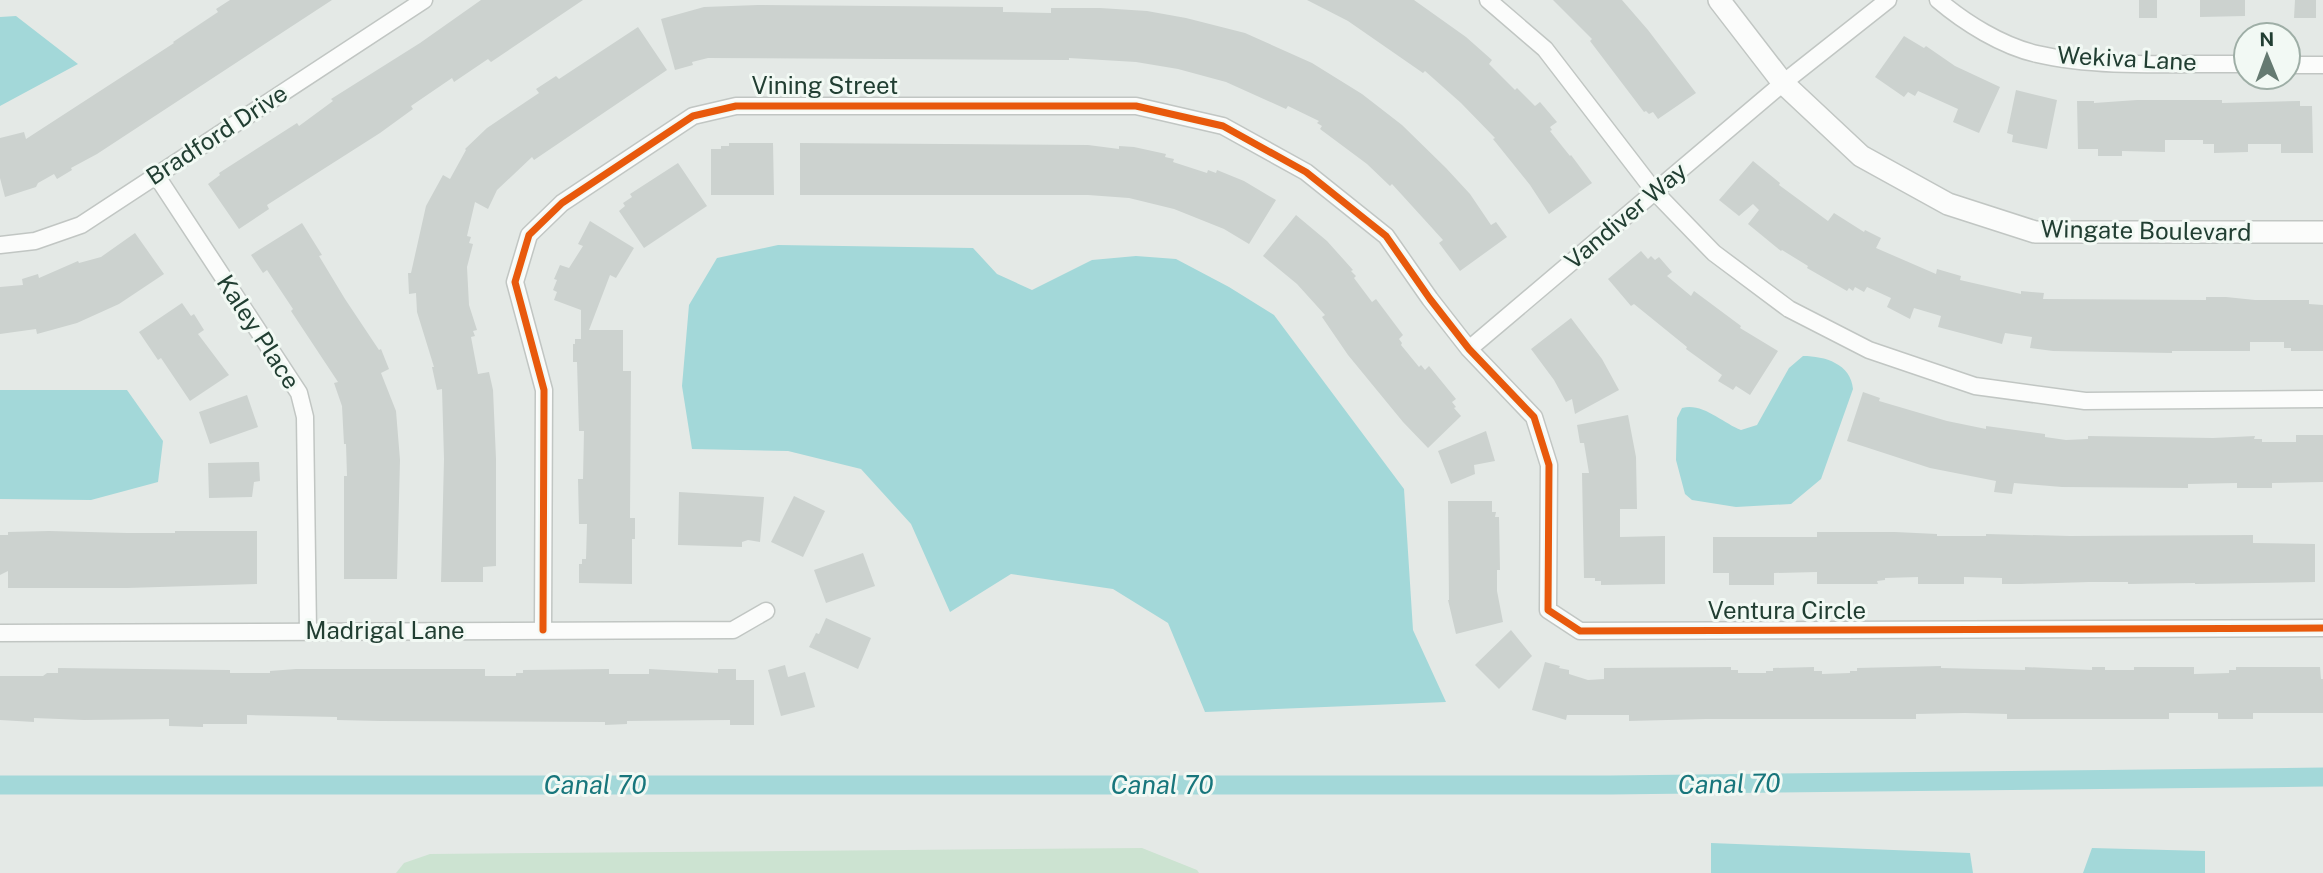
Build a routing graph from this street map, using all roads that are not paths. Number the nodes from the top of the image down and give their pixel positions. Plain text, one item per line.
1 (424, 0) edge
2 (1488, 0) edge
3 (1719, 0) edge
4 (1888, 0) edge
5 (1938, 0) edge
6 (2232, 64) edge
7 (2302, 65) edge
8 (2323, 65) edge
9 (1783, 83) junction
10 (156, 175) junction
11 (1655, 192) junction
12 (2323, 232) edge
13 (0, 245) edge
14 (1469, 349) junction
15 (2323, 399) edge
16 (766, 611) dead end
17 (2323, 628) edge
18 (543, 630) junction
19 (308, 631) junction
20 (0, 633) edge

1 - 10 street, Bradford Drive
2 - 11 street
3 - 9 street, Wingate Boulevard
4 - 9 street, Vandiver Way
5 - 6 street, Wekiva Lane
7 - 8 street
9 - 11 street, Vandiver Way
9 - 12 street, Wingate Boulevard
10 - 13 street, Bradford Drive
10 - 19 street, Kaley Place
11 - 14 street, Vandiver Way
11 - 15 street
14 - 17 street, Ventura Circle
14 - 18 street, Vining Street
16 - 18 street, Madrigal Lane
18 - 19 street, Madrigal Lane
19 - 20 street, Madrigal Lane

